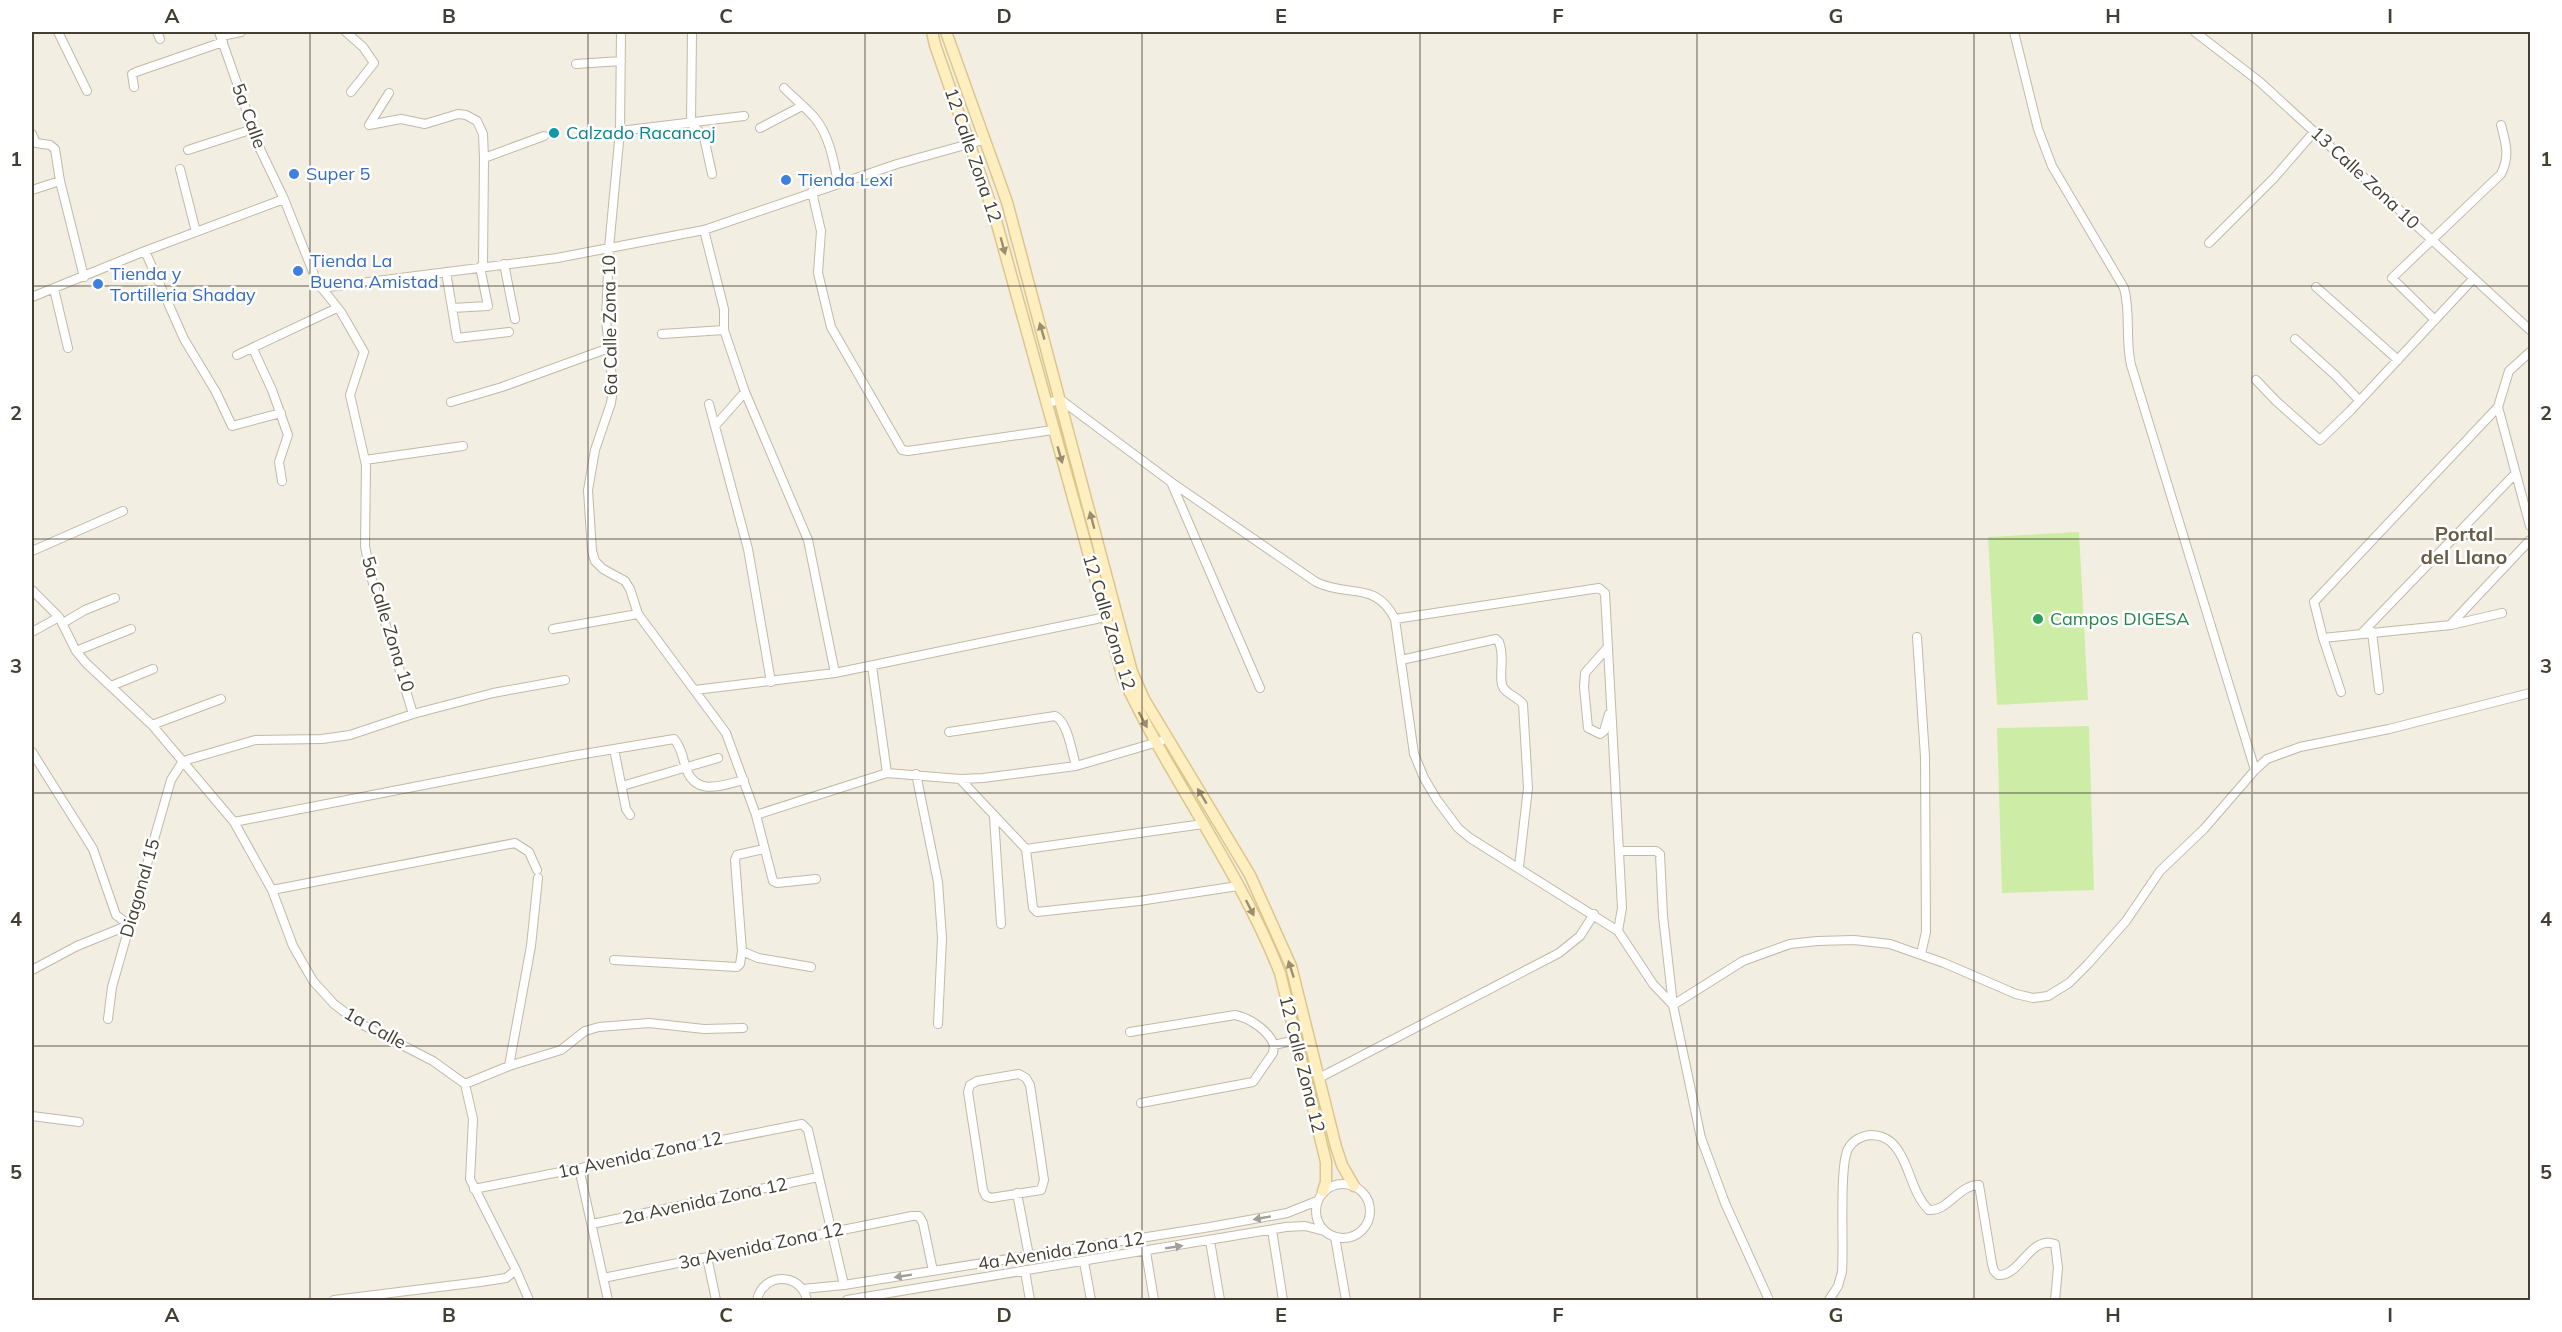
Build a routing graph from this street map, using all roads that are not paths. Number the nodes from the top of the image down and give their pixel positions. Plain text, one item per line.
1 (58, 32) edge
2 (241, 32) edge
3 (346, 32) edge
4 (621, 32) edge
5 (692, 32) edge
6 (932, 32) edge
7 (946, 32) edge
8 (2014, 32) edge
9 (2195, 32) edge
10 (221, 37) edge
11 (621, 61) junction
12 (576, 64) dead end
13 (134, 87) dead end
14 (784, 88) dead end
15 (87, 91) dead end
16 (351, 92) dead end
17 (389, 93) dead end
18 (802, 106) junction
19 (744, 116) dead end
20 (691, 123) junction
21 (2501, 125) dead end
22 (760, 128) dead end
23 (253, 129) junction
24 (620, 130) junction
25 (2314, 132) junction
26 (32, 134) edge
27 (544, 136) dead end
28 (983, 140) junction
29 (970, 142) junction
30 (188, 150) dead end
31 (484, 158) junction
32 (180, 169) dead end
33 (712, 174) dead end
34 (60, 181) junction
35 (838, 183) junction
36 (32, 190) edge
37 (812, 192) junction
38 (284, 199) junction
39 (704, 230) junction
40 (196, 232) junction
41 (2431, 240) junction
42 (2209, 243) dead end
43 (609, 248) junction
44 (145, 251) junction
45 (504, 264) junction
46 (482, 267) junction
47 (446, 272) junction
48 (84, 277) junction
49 (2473, 279) junction
50 (2316, 287) dead end
51 (321, 288) junction
52 (54, 289) junction
53 (32, 297) edge
54 (337, 308) junction
55 (452, 308) junction
56 (515, 319) dead end
57 (2435, 320) junction
58 (724, 330) junction
59 (2530, 330) edge
60 (509, 332) dead end
61 (662, 334) dead end
62 (2295, 339) dead end
63 (68, 348) dead end
64 (609, 348) junction
65 (253, 349) junction
66 (2530, 352) edge
67 (237, 355) dead end
68 (2398, 360) junction
69 (2256, 380) dead end
70 (745, 392) junction
71 (1061, 400) junction
72 (2359, 400) junction
73 (451, 402) dead end
74 (1046, 403) junction
75 (709, 404) dead end
76 (2498, 407) junction
77 (281, 413) junction
78 (714, 426) junction
79 (1053, 430) junction
80 (464, 446) dead end
81 (365, 460) junction
82 (2515, 474) junction
83 (282, 481) dead end
84 (1171, 482) junction
85 (123, 511) dead end
86 (2530, 526) edge
87 (2530, 540) edge
88 (32, 551) edge
89 (32, 590) edge
90 (115, 598) dead end
91 (2502, 613) dead end
92 (638, 614) junction
93 (1106, 617) junction
94 (1395, 619) junction
95 (61, 620) junction
96 (2451, 625) junction
97 (131, 628) dead end
98 (554, 629) dead end
99 (32, 632) edge
100 (2372, 632) junction
101 (2361, 634) junction
102 (1917, 637) dead end
103 (2323, 638) junction
104 (1607, 648) junction
105 (76, 651) junction
106 (1401, 660) junction
107 (873, 666) junction
108 (153, 669) dead end
109 (835, 673) junction
110 (565, 680) dead end
111 (771, 682) junction
112 (111, 686) junction
113 (1260, 688) dead end
114 (695, 690) junction
115 (2379, 690) dead end
116 (2341, 692) dead end
117 (2530, 693) edge
118 (221, 699) dead end
119 (1611, 710) junction
120 (413, 714) junction
121 (152, 725) junction
122 (949, 732) dead end
123 (1168, 738) junction
124 (1156, 744) junction
125 (614, 749) junction
126 (32, 752) edge
127 (718, 758) dead end
128 (183, 761) junction
129 (685, 766) junction
130 (1076, 766) junction
131 (2255, 770) junction
132 (887, 773) junction
133 (916, 774) junction
134 (960, 779) junction
135 (744, 780) junction
136 (622, 786) junction
137 (630, 815) dead end
138 (756, 815) junction
139 (994, 817) junction
140 (234, 822) junction
141 (1203, 824) junction
142 (764, 849) junction
143 (1026, 849) junction
144 (1619, 851) junction
145 (1519, 867) junction
146 (816, 879) dead end
147 (1238, 886) junction
148 (272, 890) junction
149 (1594, 914) junction
150 (1001, 924) dead end
151 (129, 925) junction
152 (1618, 931) junction
153 (742, 951) junction
154 (1921, 954) junction
155 (614, 960) dead end
156 (811, 967) dead end
157 (32, 970) edge
158 (1673, 1005) junction
159 (108, 1018) dead end
160 (938, 1024) dead end
161 (743, 1028) dead end
162 (1130, 1032) dead end
163 (1296, 1040) junction
164 (1274, 1045) junction
165 (509, 1066) junction
166 (1319, 1078) junction
167 (465, 1084) junction
168 (1141, 1103) dead end
169 (32, 1116) edge
170 (79, 1122) dead end
171 (579, 1168) junction
172 (818, 1177) junction
173 (1354, 1186) junction
174 (474, 1189) junction
175 (1323, 1191) junction
176 (1017, 1193) junction
177 (1317, 1201) junction
178 (592, 1224) junction
179 (1272, 1230) junction
180 (1324, 1231) junction
181 (832, 1232) junction
182 (1335, 1237) junction
183 (1210, 1241) junction
184 (1146, 1252) junction
185 (1029, 1256) junction
186 (707, 1257) junction
187 (1084, 1262) junction
188 (516, 1270) junction
189 (933, 1271) junction
190 (1025, 1271) junction
191 (603, 1278) junction
192 (844, 1285) junction
193 (803, 1289) junction
194 (900, 1296) edge
195 (334, 1300) edge
196 (529, 1300) edge
197 (608, 1300) edge
198 (716, 1300) edge
199 (757, 1300) edge
200 (807, 1300) edge
201 (847, 1300) edge
202 (1030, 1300) edge
203 (1091, 1300) edge
204 (1154, 1300) edge
205 (1220, 1300) edge
206 (1283, 1300) edge
207 (1346, 1300) edge
208 (1768, 1300) edge
209 (1829, 1300) edge
210 (2055, 1300) edge

1 - 15 street
2 - 10 street
3 - 16 street
4 - 11 street, 6a Calle Zona 10
5 - 20 street
6 - 29 street, 12 Calle Zona 12
7 - 28 street, 12 Calle Zona 12
8 - 131 street
9 - 25 street, 13 Calle Zona 10
10 - 13 street
10 - 23 street, 5a Calle
11 - 12 street
11 - 24 street, 6a Calle Zona 10
14 - 18 street
17 - 31 street
18 - 22 street
18 - 35 street
19 - 20 street
20 - 24 street
20 - 33 street
21 - 41 street
23 - 30 street
23 - 38 street, 5a Calle
24 - 43 street, 6a Calle Zona 10
25 - 41 street, 13 Calle Zona 10
25 - 42 street
26 - 34 street
27 - 31 street
28 - 29 street
71 -> 28 street, 12 Calle Zona 12
29 - 35 street
29 -> 74 street, 12 Calle Zona 12
31 - 46 street
32 - 40 street
34 - 36 street
34 - 48 street
35 - 37 street
37 - 39 street
37 - 79 street
38 - 40 street
38 - 51 street, 5a Calle Zona 10
39 - 43 street
39 - 58 street
40 - 44 street
41 - 49 street, 13 Calle Zona 10
41 - 57 street
43 - 45 street
43 - 64 street, 6a Calle Zona 10
44 - 48 street
44 - 77 street
45 - 46 street
45 - 56 street
46 - 47 street
46 - 55 street
47 - 51 street
47 - 55 street
48 - 52 street
49 - 57 street
49 - 59 street, 13 Calle Zona 10
50 - 68 street
51 - 54 street, 5a Calle Zona 10
52 - 53 street
52 - 63 street
54 - 65 street
54 - 81 street, 5a Calle Zona 10
55 - 60 street
57 - 68 street
58 - 61 street
58 - 70 street
62 - 72 street
64 - 73 street
64 - 92 street, 6a Calle Zona 10
65 - 67 street
65 - 77 street
66 - 76 street
68 - 72 street
69 - 72 street
70 - 78 street
70 - 109 street
71 - 74 street
71 - 84 street
123 -> 71 street, 12 Calle Zona 12
74 - 79 street, 12 Calle Zona 12
75 - 78 street
76 - 82 street
76 - 103 street
77 - 83 street
78 - 111 street
79 -> 93 street, 12 Calle Zona 12
80 - 81 street
81 - 120 street, 5a Calle Zona 10
82 - 86 street
82 - 101 street
84 - 94 street
84 - 113 street
85 - 88 street
87 - 96 street
89 - 95 street
90 - 95 street
91 - 96 street
92 - 98 street
92 - 114 street, 6a Calle Zona 10
93 - 107 street
93 -> 124 street, 12 Calle Zona 12
94 - 104 street
94 - 106 street
95 - 99 street
95 - 105 street, 1a Calle
96 - 100 street
97 - 105 street
100 - 101 street
100 - 115 street
101 - 103 street
102 - 154 street
103 - 116 street
104 - 119 street
104 - 119 street
105 - 112 street, 1a Calle
106 - 145 street
106 - 145 street
107 - 109 street
107 - 132 street
108 - 112 street
109 - 111 street
110 - 120 street
111 - 114 street
112 - 121 street, 1a Calle
114 - 135 street, 6a Calle Zona 10
117 - 131 street
118 - 121 street
119 - 144 street
120 - 128 street
121 - 128 street, 1a Calle
122 - 130 street
123 - 124 street
166 -> 123 street, 12 Calle Zona 12
124 - 130 street
124 - 141 street, 12 Calle Zona 12
125 - 129 street
125 - 136 street
125 - 140 street
126 - 151 street
127 - 129 street
128 - 140 street, 1a Calle
128 - 151 street, Diagonal 15
129 - 135 street
129 - 136 street
130 - 134 street
131 - 154 street
132 - 133 street
132 - 138 street
133 - 134 street
133 - 160 street
134 - 139 street
135 - 138 street, 6a Calle Zona 10
136 - 137 street
138 - 142 street, 6a Calle Zona 10
139 - 143 street
139 - 150 street
140 - 148 street, 1a Calle
141 - 143 street
141 - 147 street, 12 Calle Zona 12
142 - 146 street, 6a Calle Zona 10
142 - 153 street
143 - 147 street
144 - 152 street
144 - 158 street
145 - 149 street
147 -> 163 street, 12 Calle Zona 12
148 - 165 street
148 - 167 street, 1a Calle
149 - 152 street
149 - 166 street
151 - 157 street
151 - 159 street, Diagonal 15
152 - 158 street
153 - 155 street
153 - 156 street
154 - 158 street
158 - 208 street
161 - 165 street
162 - 164 street
163 - 164 street
163 - 175 street, 12 Calle Zona 12
164 - 168 street
165 - 167 street
166 - 173 street, 12 Calle Zona 12
167 - 174 street
169 - 170 street
171 - 172 street, 1a Avenida Zona 12
171 - 174 street, 1a Avenida Zona 12
171 - 178 street
172 - 178 street, 2a Avenida Zona 12
172 - 181 street
173 - 175 street
173 - 182 street
174 - 188 street
175 - 177 street
176 - 176 street
176 - 185 street
177 - 180 street
177 -> 185 street, 4a Avenida Zona 12
178 - 191 street
179 - 180 street, 4a Avenida Zona 12
179 - 183 street, 4a Avenida Zona 12
179 - 206 street
180 - 182 street
181 - 186 street, 3a Avenida Zona 12
181 - 189 street, 3a Avenida Zona 12
181 - 192 street
182 - 207 street
184 -> 183 street, 4a Avenida Zona 12
183 - 205 street
184 - 187 street, 4a Avenida Zona 12
184 - 204 street
185 - 189 street, 4a Avenida Zona 12
186 - 191 street, 3a Avenida Zona 12
186 - 198 street
187 - 190 street, 4a Avenida Zona 12
187 - 203 street
188 - 195 street
188 - 196 street
189 -> 192 street, 4a Avenida Zona 12
190 - 194 street, 4a Avenida Zona 12
190 - 202 street
191 - 197 street
192 - 193 street, 4a Avenida Zona 12
193 - 199 street
193 - 200 street
194 - 201 street, 4a Avenida Zona 12
209 - 210 street

